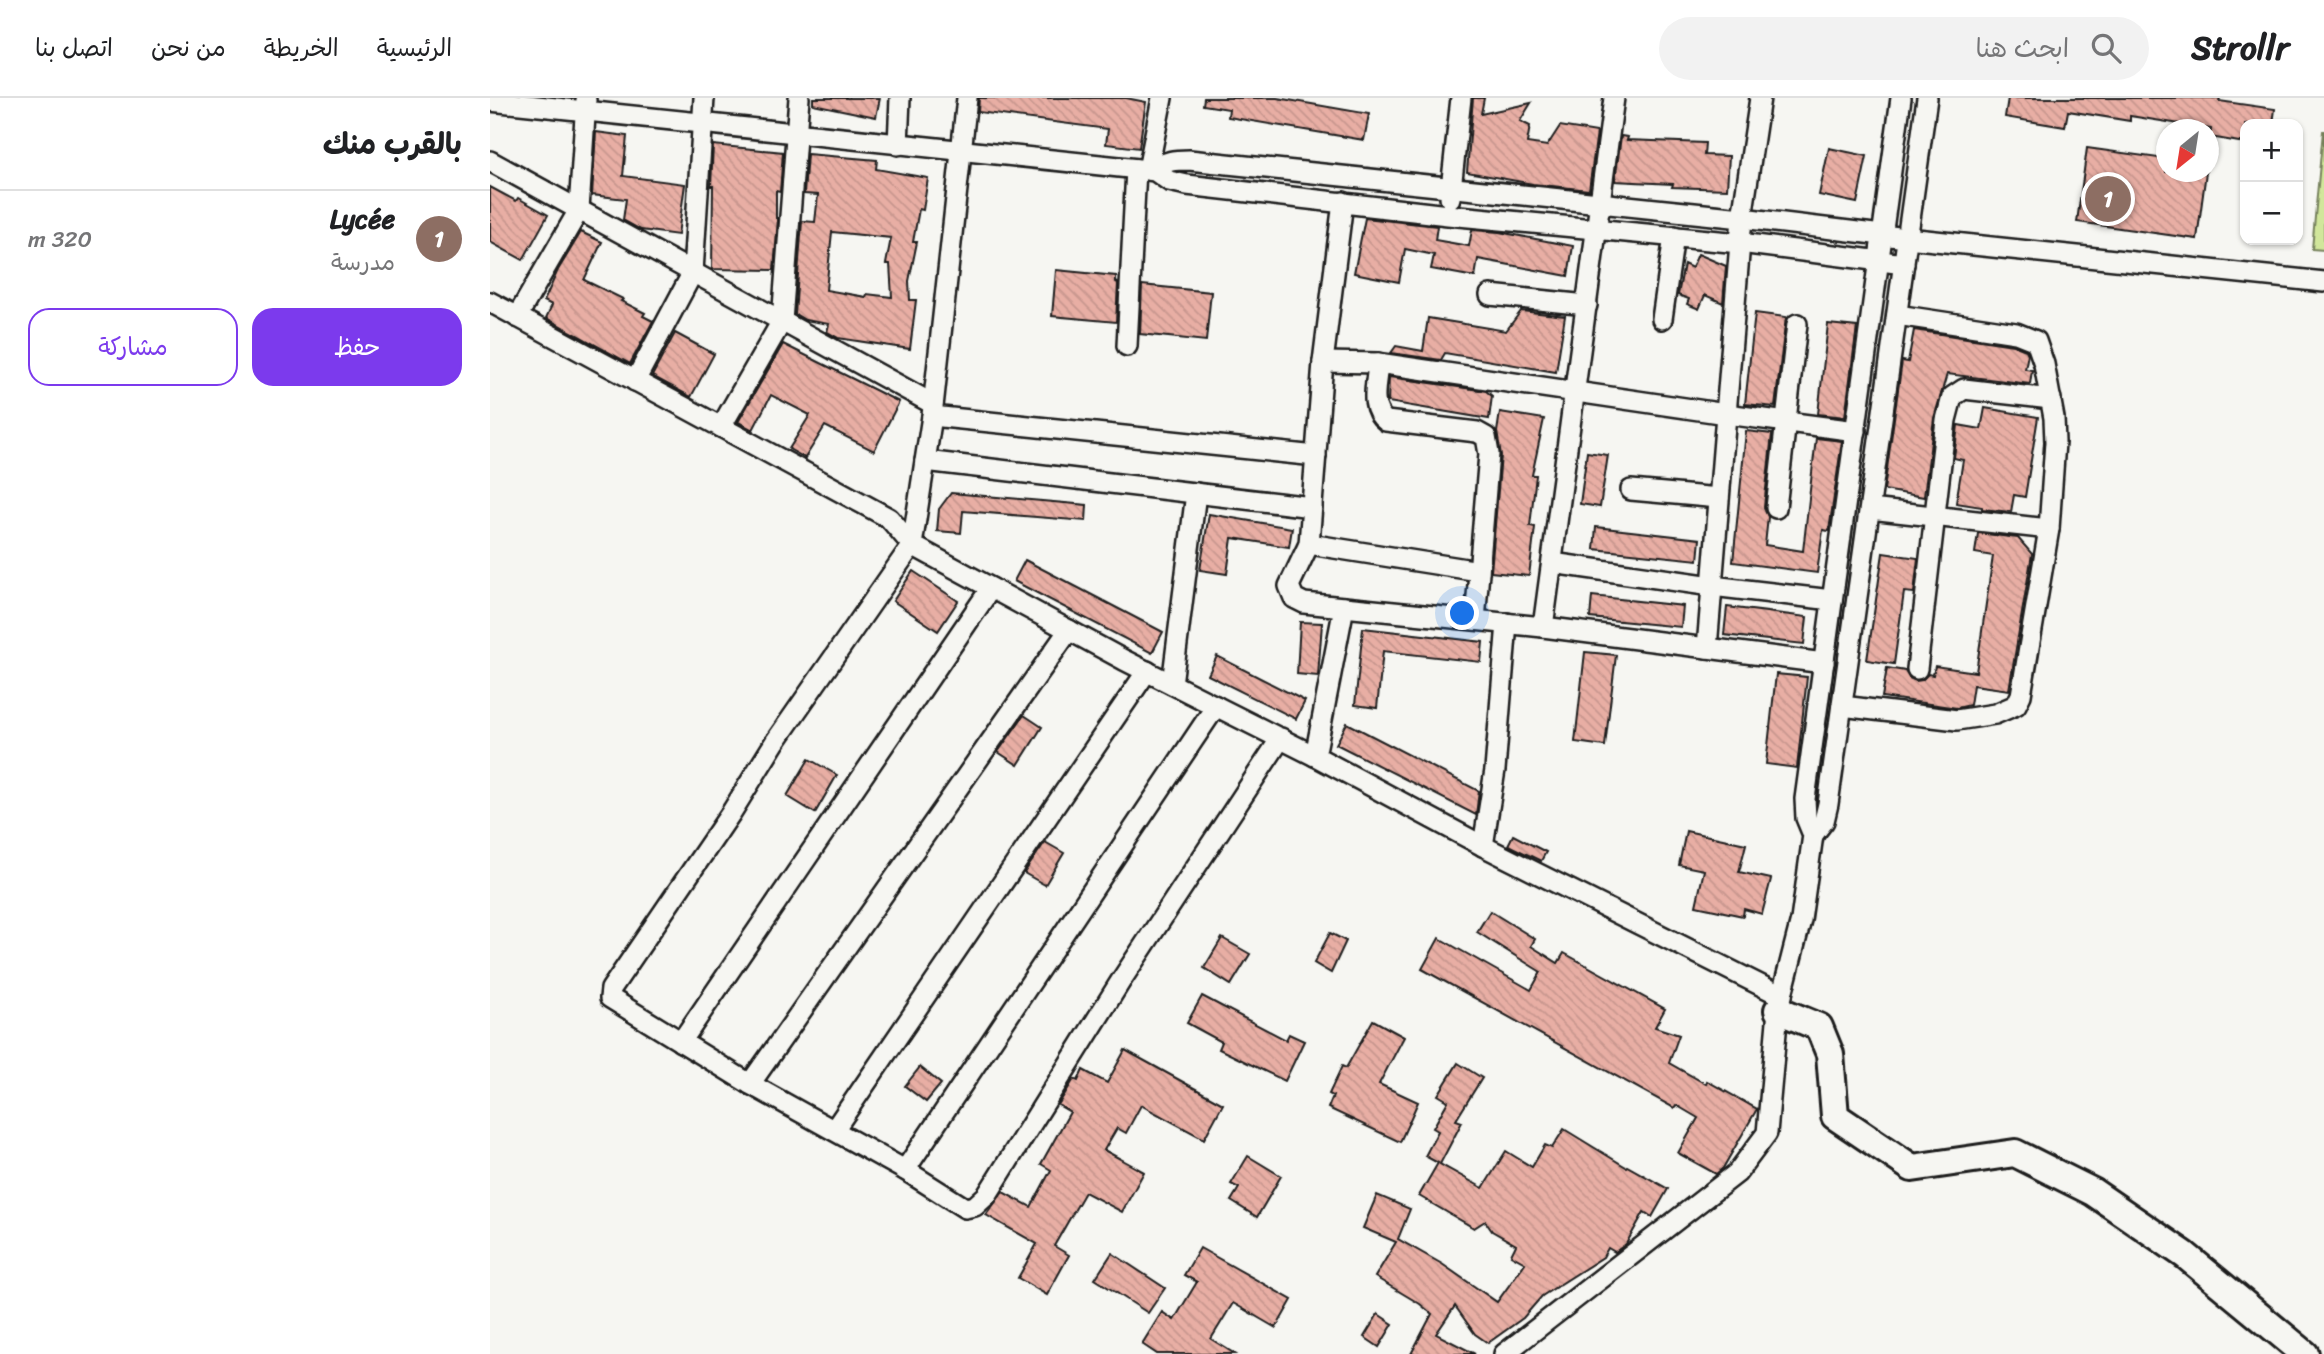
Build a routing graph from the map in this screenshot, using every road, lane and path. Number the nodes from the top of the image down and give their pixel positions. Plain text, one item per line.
1 (704, 98) edge
2 (799, 98) edge
3 (900, 98) edge
4 (967, 98) edge
5 (1162, 98) edge
6 (1461, 98) edge
7 (1614, 98) edge
8 (1760, 98) edge
9 (1901, 98) edge
10 (1927, 98) edge
11 (490, 101) edge
12 (586, 105) edge
13 (703, 124) junction
14 (796, 134) junction
15 (898, 145) junction
16 (962, 152) junction
17 (490, 161) edge
18 (1147, 170) junction
19 (1451, 187) junction
20 (1343, 202) junction
21 (1601, 204) junction
22 (579, 210) junction
23 (1448, 215) junction
24 (1742, 218) junction
25 (1597, 229) junction
26 (1883, 235) junction
27 (1674, 236) junction
28 (1908, 238) junction
29 (1741, 243) junction
30 (1879, 262) junction
31 (1904, 264) junction
32 (693, 272) junction
33 (2324, 282) edge
34 (1490, 295) dead end
35 (490, 302) edge
36 (1587, 305) junction
37 (1897, 315) junction
38 (517, 317) junction
39 (1662, 319) dead end
40 (782, 321) junction
41 (1797, 324) dead end
42 (1127, 346) dead end
43 (1323, 362) junction
44 (1378, 363) junction
45 (635, 380) junction
46 (1575, 391) junction
47 (2050, 399) junction
48 (933, 410) junction
49 (1726, 414) junction
50 (1785, 422) junction
51 (721, 427) junction
52 (1856, 431) junction
53 (1316, 456) junction
54 (925, 460) junction
55 (1631, 490) dead end
56 (1196, 493) junction
57 (1719, 498) junction
58 (1312, 508) junction
59 (1776, 508) dead end
60 (1870, 509) junction
61 (1936, 517) junction
62 (2049, 529) junction
63 (1309, 544) junction
64 (912, 545) junction
65 (1552, 563) junction
66 (1479, 571) junction
67 (1712, 586) junction
68 (991, 588) junction
69 (1832, 600) junction
70 (1344, 607) junction
71 (1475, 620) junction
72 (1507, 623) junction
73 (1543, 627) junction
74 (1069, 630) junction
75 (1707, 648) junction
76 (1824, 663) junction
77 (1917, 669) dead end
78 (1147, 671) junction
79 (1172, 684) junction
80 (1216, 706) junction
81 (1843, 706) junction
82 (1281, 738) junction
83 (1315, 756) junction
84 (1813, 835) junction
85 (1483, 846) junction
86 (1780, 1003) junction
87 (681, 1042) junction
88 (750, 1084) junction
89 (834, 1130) junction
90 (905, 1170) junction
91 (1504, 1354) edge
92 (2305, 1354) edge

1 - 13 street
2 - 14 street
3 - 15 street
4 - 16 street
5 - 18 street
6 - 19 street
7 - 21 street
8 - 24 street
9 - 26 street
10 - 28 street
11 - 12 street
12 - 13 street
12 - 22 street
13 - 14 street
13 - 32 street
14 - 15 street
14 - 40 street
15 - 16 street
16 - 18 street
16 - 48 street
17 - 22 street
18 - 19 street
18 - 20 street
18 - 42 street
19 - 21 street
19 - 23 street
20 - 23 street
20 - 43 street
21 - 24 street
21 - 25 street
22 - 32 street
22 - 38 street
23 - 25 street
24 - 26 street
24 - 29 street
25 - 27 street
25 - 36 street
26 - 28 street
26 - 30 street
27 - 29 street
27 - 39 street
28 - 31 street
28 - 33 street
29 - 30 street
29 - 49 street
30 - 31 street
30 - 52 street
31 - 37 street
32 - 40 street
32 - 45 street
34 - 36 street
35 - 38 street
36 - 46 street
37 - 47 street
37 - 60 street
38 - 45 street
40 - 48 street
40 - 51 street
41 - 50 street
43 - 44 street
43 - 53 street
44 - 46 street
44 - 66 street
45 - 51 street
46 - 49 street
46 - 65 street
47 - 61 street
47 - 62 street
48 - 53 street
48 - 54 street
49 - 50 street
49 - 57 street
50 - 52 street
50 - 59 street
51 - 64 street
52 - 69 street
53 - 58 street
54 - 56 street
54 - 64 street
55 - 57 street
56 - 58 street
56 - 79 street
57 - 67 street
58 - 63 street
60 - 61 street
60 - 81 street
61 - 62 street
61 - 77 street
62 - 81 street
63 - 66 street
63 - 70 street
64 - 68 street
64 - 87 street
65 - 67 street
65 - 73 street
66 - 71 street
67 - 69 street
67 - 75 street
68 - 74 street
68 - 87 street
69 - 76 street
70 - 71 street
70 - 83 street
71 - 72 street
72 - 73 street
72 - 85 street
73 - 75 street
74 - 78 street
74 - 88 street
75 - 76 street
76 - 84 street
78 - 79 street
78 - 89 street
79 - 80 street
80 - 82 street
80 - 90 street
81 - 84 street
82 - 83 street
82 - 90 street
83 - 85 street
84 - 86 street
85 - 86 street
86 - 91 street
86 - 92 street
87 - 88 street
88 - 89 street
89 - 90 street

